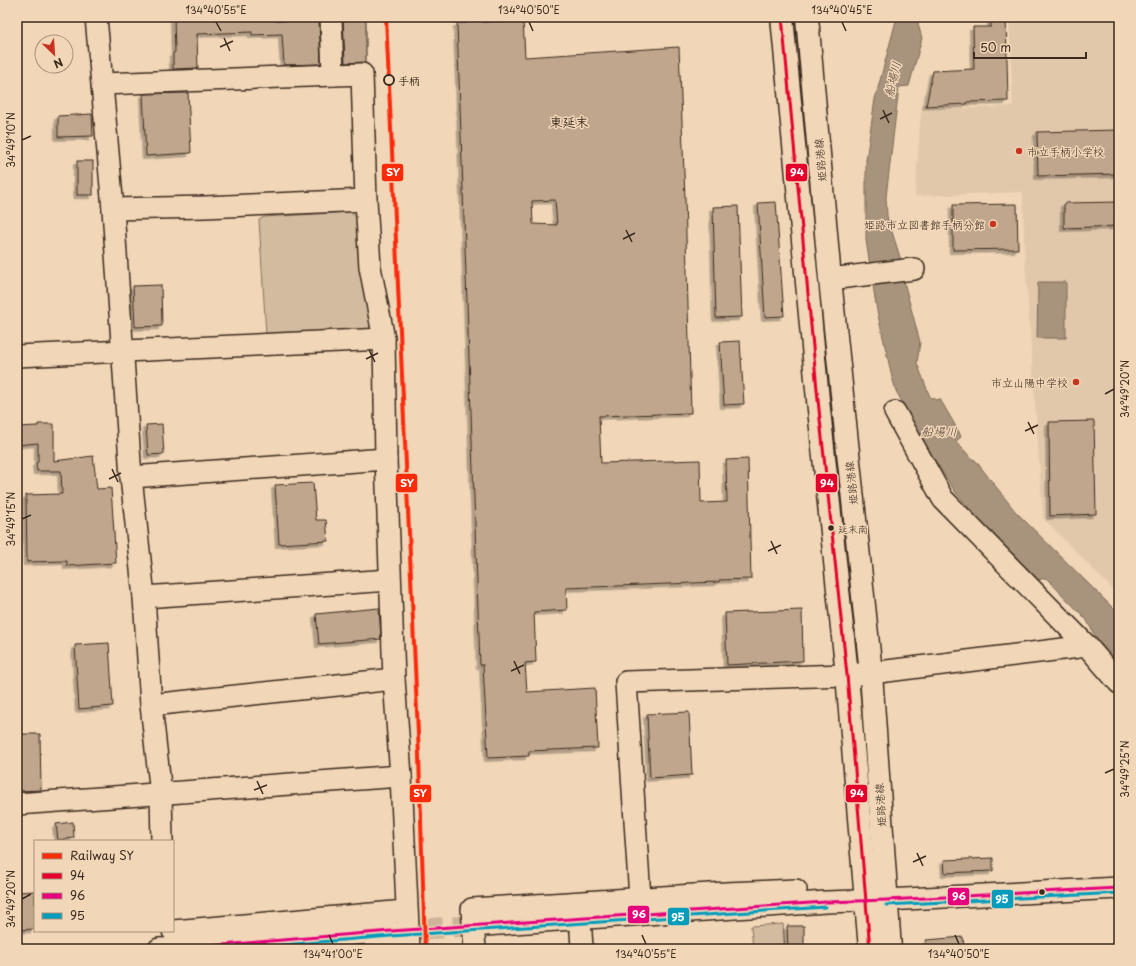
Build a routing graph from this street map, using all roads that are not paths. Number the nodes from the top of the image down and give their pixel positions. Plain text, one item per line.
1 (96, 17) edge
2 (331, 17) edge
3 (782, 17) edge
4 (807, 17) edge
5 (333, 75) junction
6 (102, 84) junction
7 (366, 200) junction
8 (113, 210) junction
9 (914, 269) dead end
10 (830, 279) junction
11 (384, 339) junction
12 (122, 351) junction
13 (17, 356) edge
14 (895, 412) dead end
15 (386, 459) junction
16 (131, 477) junction
17 (390, 580) junction
18 (144, 597) junction
19 (1087, 646) junction
20 (871, 673) junction
21 (847, 675) junction
22 (394, 679) junction
23 (1119, 683) edge
24 (151, 705) junction
25 (400, 776) junction
26 (161, 794) junction
27 (17, 804) edge
28 (162, 840) edge
29 (1119, 888) edge
30 (640, 898) junction
31 (876, 900) junction
32 (826, 902) junction
33 (406, 912) junction
34 (391, 931) tunnel mouth
35 (477, 931) edge
36 (165, 939) edge
37 (582, 941) edge
38 (408, 948) edge
39 (374, 949) edge
40 (870, 949) edge
41 (890, 949) edge

1 - 6 street
2 - 5 street
3 - 21 main road, 姫路港線
4 - 10 main road, 姫路港線
5 - 6 street
5 - 7 street
6 - 8 street
7 - 8 street
7 - 11 street
8 - 12 street
9 - 10 street
10 - 20 main road, 姫路港線
11 - 12 street
11 - 15 street
12 - 13 street
12 - 16 street
14 - 19 street
15 - 16 street
15 - 17 street
16 - 18 street
17 - 18 street
17 - 22 street
18 - 24 street
19 - 20 street
19 - 23 street
20 - 21 street
20 - 31 main road, 姫路港線
21 - 30 street
21 - 31 main road, 姫路港線
22 - 24 street
22 - 25 street
24 - 26 street
25 - 26 street
25 - 33 street
26 - 27 street
26 - 28 street
29 - 31 street
30 - 32 street
30 - 35 street
31 - 32 street
31 - 40 main road, 姫路港線
31 - 41 main road, 姫路港線
32 - 35 street
32 - 37 street
33 - 36 street
33 - 38 street
34 - 36 street
35 - 37 street
38 - 39 street

